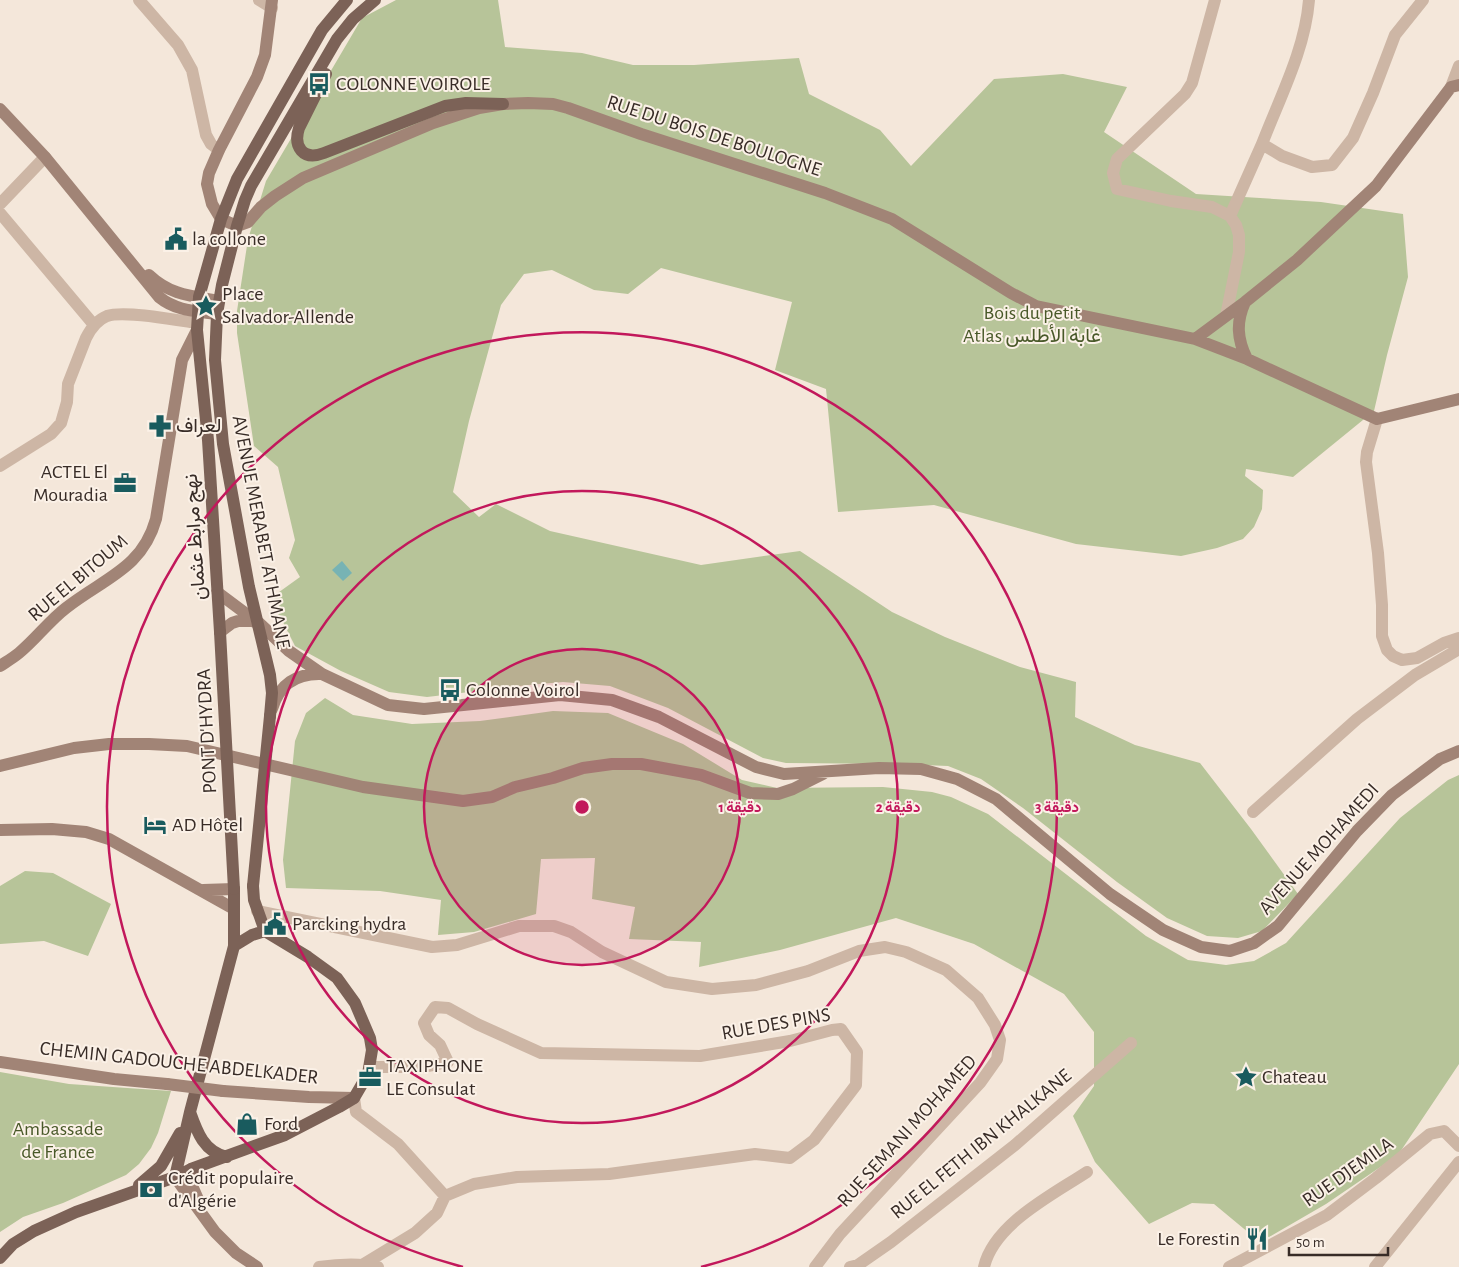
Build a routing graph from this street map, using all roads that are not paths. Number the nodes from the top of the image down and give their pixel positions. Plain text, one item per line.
1 (139, 0) edge
2 (259, 0) edge
3 (346, 0) edge
4 (375, 0) edge
5 (1214, 0) edge
6 (1309, 0) edge
7 (1422, 0) edge
8 (272, 4) edge
9 (334, 45) junction
10 (1459, 66) edge
11 (1455, 86) edge
12 (503, 104) junction
13 (0, 109) edge
14 (1262, 144) junction
15 (219, 150) junction
16 (45, 157) junction
17 (0, 204) edge
18 (0, 213) edge
19 (1230, 216) junction
20 (221, 219) junction
21 (236, 226) junction
22 (119, 248) junction
23 (199, 297) junction
24 (219, 300) junction
25 (1245, 302) junction
26 (217, 314) junction
27 (1226, 316) junction
28 (197, 322) junction
29 (94, 325) junction
30 (1195, 339) junction
31 (1247, 359) junction
32 (1459, 399) edge
33 (1377, 419) junction
34 (208, 440) joint
35 (0, 466) edge
36 (217, 592) junction
37 (259, 623) junction
38 (220, 632) junction
39 (1459, 638) edge
40 (1459, 649) edge
41 (0, 666) edge
42 (322, 674) junction
43 (271, 713) junction
44 (1459, 750) edge
45 (0, 766) edge
46 (829, 770) junction
47 (1253, 812) dead end
48 (0, 830) edge
49 (234, 889) junction
50 (201, 890) junction
51 (234, 909) junction
52 (258, 911) junction
53 (266, 931) junction
54 (234, 946) junction
55 (1131, 1043) dead end
56 (0, 1062) edge
57 (370, 1067) junction
58 (354, 1098) junction
59 (190, 1112) junction
60 (1459, 1145) edge
61 (227, 1157) junction
62 (1459, 1162) edge
63 (191, 1169) junction
64 (1087, 1172) dead end
65 (175, 1177) junction
66 (134, 1190) junction
67 (445, 1196) junction
68 (206, 1218) junction
69 (0, 1258) edge
70 (367, 1266) edge
71 (257, 1267) edge
72 (319, 1267) edge
73 (378, 1267) edge
74 (815, 1267) edge
75 (850, 1267) edge
76 (984, 1267) edge
77 (1229, 1267) edge
78 (1376, 1267) edge

1 - 15 street
2 - 8 street
3 - 20 main road, AVENUE MERABET ATHMANE
4 - 9 main road, AVENUE MERABET ATHMANE
5 - 19 street
6 - 14 street
7 - 14 street
8 - 15 street
9 - 12 main road
9 - 21 main road, AVENUE MERABET ATHMANE
10 - 11 street
11 - 25 street
12 - 21 street, RUE DU BOIS DE BOULOGNE
12 - 30 street, RUE DU BOIS DE BOULOGNE
13 - 16 street
14 - 19 street
15 - 20 street
16 - 17 street
16 - 22 street
18 - 29 street
19 - 27 street
20 - 21 street
20 - 23 main road, AVENUE MERABET ATHMANE
21 - 24 main road, AVENUE MERABET ATHMANE
22 - 23 street
22 - 28 street
23 - 24 street
23 - 28 main road, AVENUE MERABET ATHMANE
24 - 26 main road, AVENUE MERABET ATHMANE
25 - 27 street
25 - 31 street
26 - 28 street
26 - 37 main road, AVENUE MERABET ATHMANE
27 - 30 street
28 - 29 street
28 - 34 main road, AVENUE MERABET ATHMANE
28 - 41 street, RUE EL BITOUM
29 - 35 street
30 - 31 street, RUE DU BOIS DE BOULOGNE
31 - 33 street, RUE DU BOIS DE BOULOGNE
32 - 33 street
33 - 39 street
34 - 36 main road, نهج مرابط عثمان
36 - 37 street, AVENUE MOHAMEDI
36 - 38 main road, نهج مرابط عثمان
37 - 38 street
37 - 42 street, AVENUE MOHAMEDI
37 - 43 main road, AVENUE MERABET ATHMANE
38 - 49 main road, PONT D'HYDRA, bridge
40 - 47 street
42 - 43 street
42 - 46 street, AVENUE MOHAMEDI
43 - 52 main road, AVENUE MERABET ATHMANE, bridge
44 - 46 street, AVENUE MOHAMEDI
45 - 46 street
48 - 50 street
49 - 50 street
49 - 51 main road, PONT D'HYDRA
50 - 51 street
51 - 54 main road, PONT D'HYDRA
52 - 53 main road, AVENUE MERABET ATHMANE
52 - 74 street, RUE SEMANI MOHAMED
53 - 54 main road
53 - 57 main road
54 - 59 main road, PONT D'HYDRA
55 - 75 street, RUE EL FETH IBN KHALKANE
56 - 58 street, CHEMIN GADOUCHE ABDELKADER, bridge
57 - 58 main road
57 - 67 street, RUE DES PINS
58 - 61 main road
58 - 67 street
59 - 61 main road
59 - 65 main road
59 - 66 main road
60 - 77 street, RUE DJEMILA
61 - 63 main road
62 - 78 street
63 - 65 main road
63 - 68 street
64 - 76 street
65 - 66 main road
65 - 68 street
66 - 69 main road
67 - 70 street
68 - 71 street
70 - 72 street
70 - 73 street

